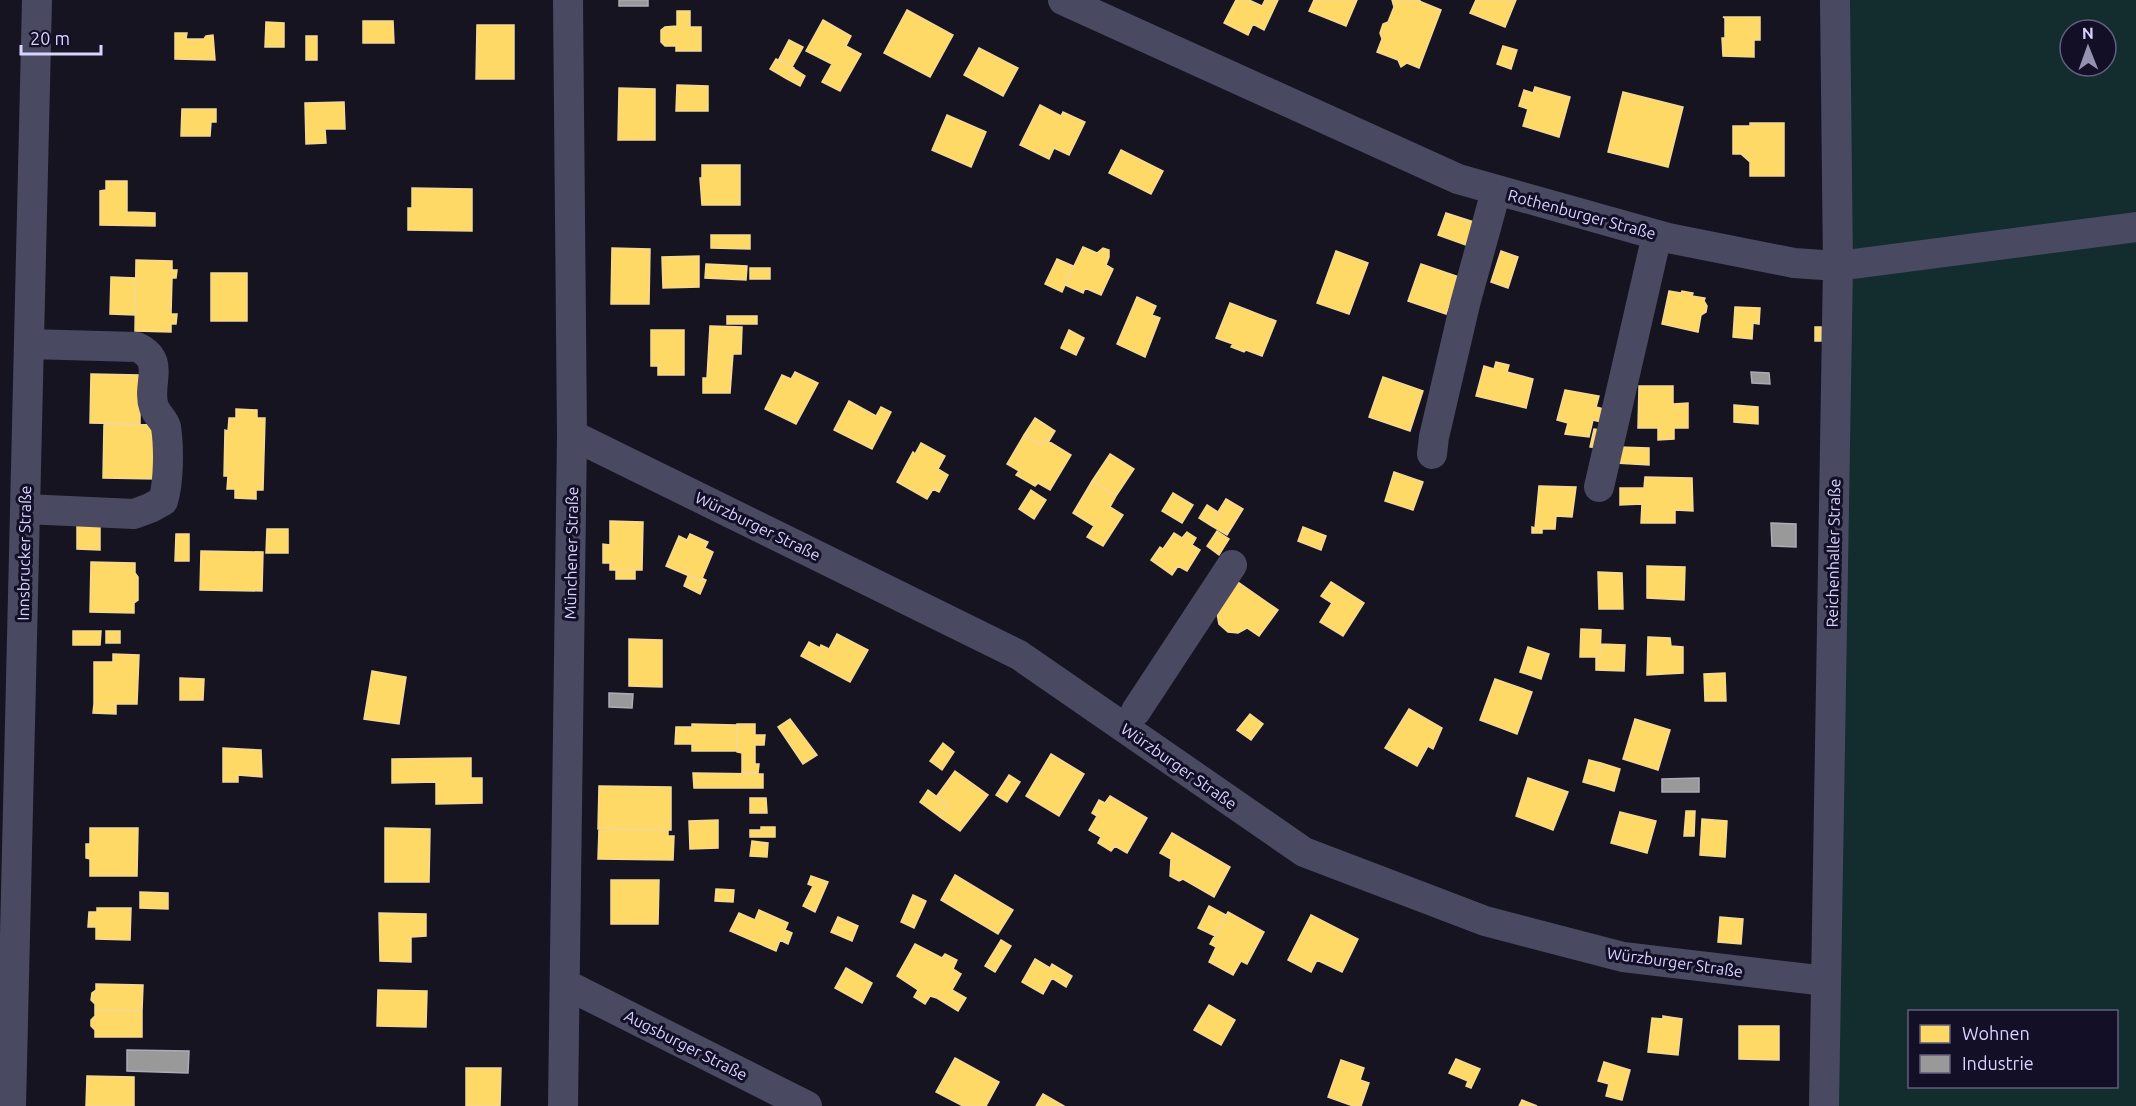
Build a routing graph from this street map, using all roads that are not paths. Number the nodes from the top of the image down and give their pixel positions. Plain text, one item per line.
1 (37, 0) edge
2 (568, 0) edge
3 (1063, 0) edge
4 (1835, 0) edge
5 (1496, 191) junction
6 (2136, 227) edge
7 (1657, 235) junction
8 (1838, 266) junction
9 (29, 344) junction
10 (572, 435) junction
11 (1432, 454) dead end
12 (1599, 487) dead end
13 (25, 509) junction
14 (1232, 565) dead end
15 (1136, 711) dead end
16 (1826, 981) junction
17 (565, 984) junction
18 (11, 1106) edge
19 (563, 1106) edge
20 (807, 1106) edge
21 (1824, 1106) edge

1 - 9 street, Innsbrucker Straße
2 - 10 street, Münchener Straße
3 - 5 street, Rothenburger Straße
4 - 8 street, Reichenhaller Straße
5 - 7 street, Rothenburger Straße
5 - 11 street
6 - 8 street, Rothenburger Straße
7 - 8 street, Rothenburger Straße
7 - 12 street
8 - 16 street, Reichenhaller Straße
9 - 13 street, Innsbrucker Straße
9 - 13 street
10 - 16 street, Würzburger Straße
10 - 17 street, Münchener Straße
13 - 18 street, Innsbrucker Straße
14 - 15 street
16 - 21 street, Reichenhaller Straße
17 - 19 street, Münchener Straße
17 - 20 street, Augsburger Straße

